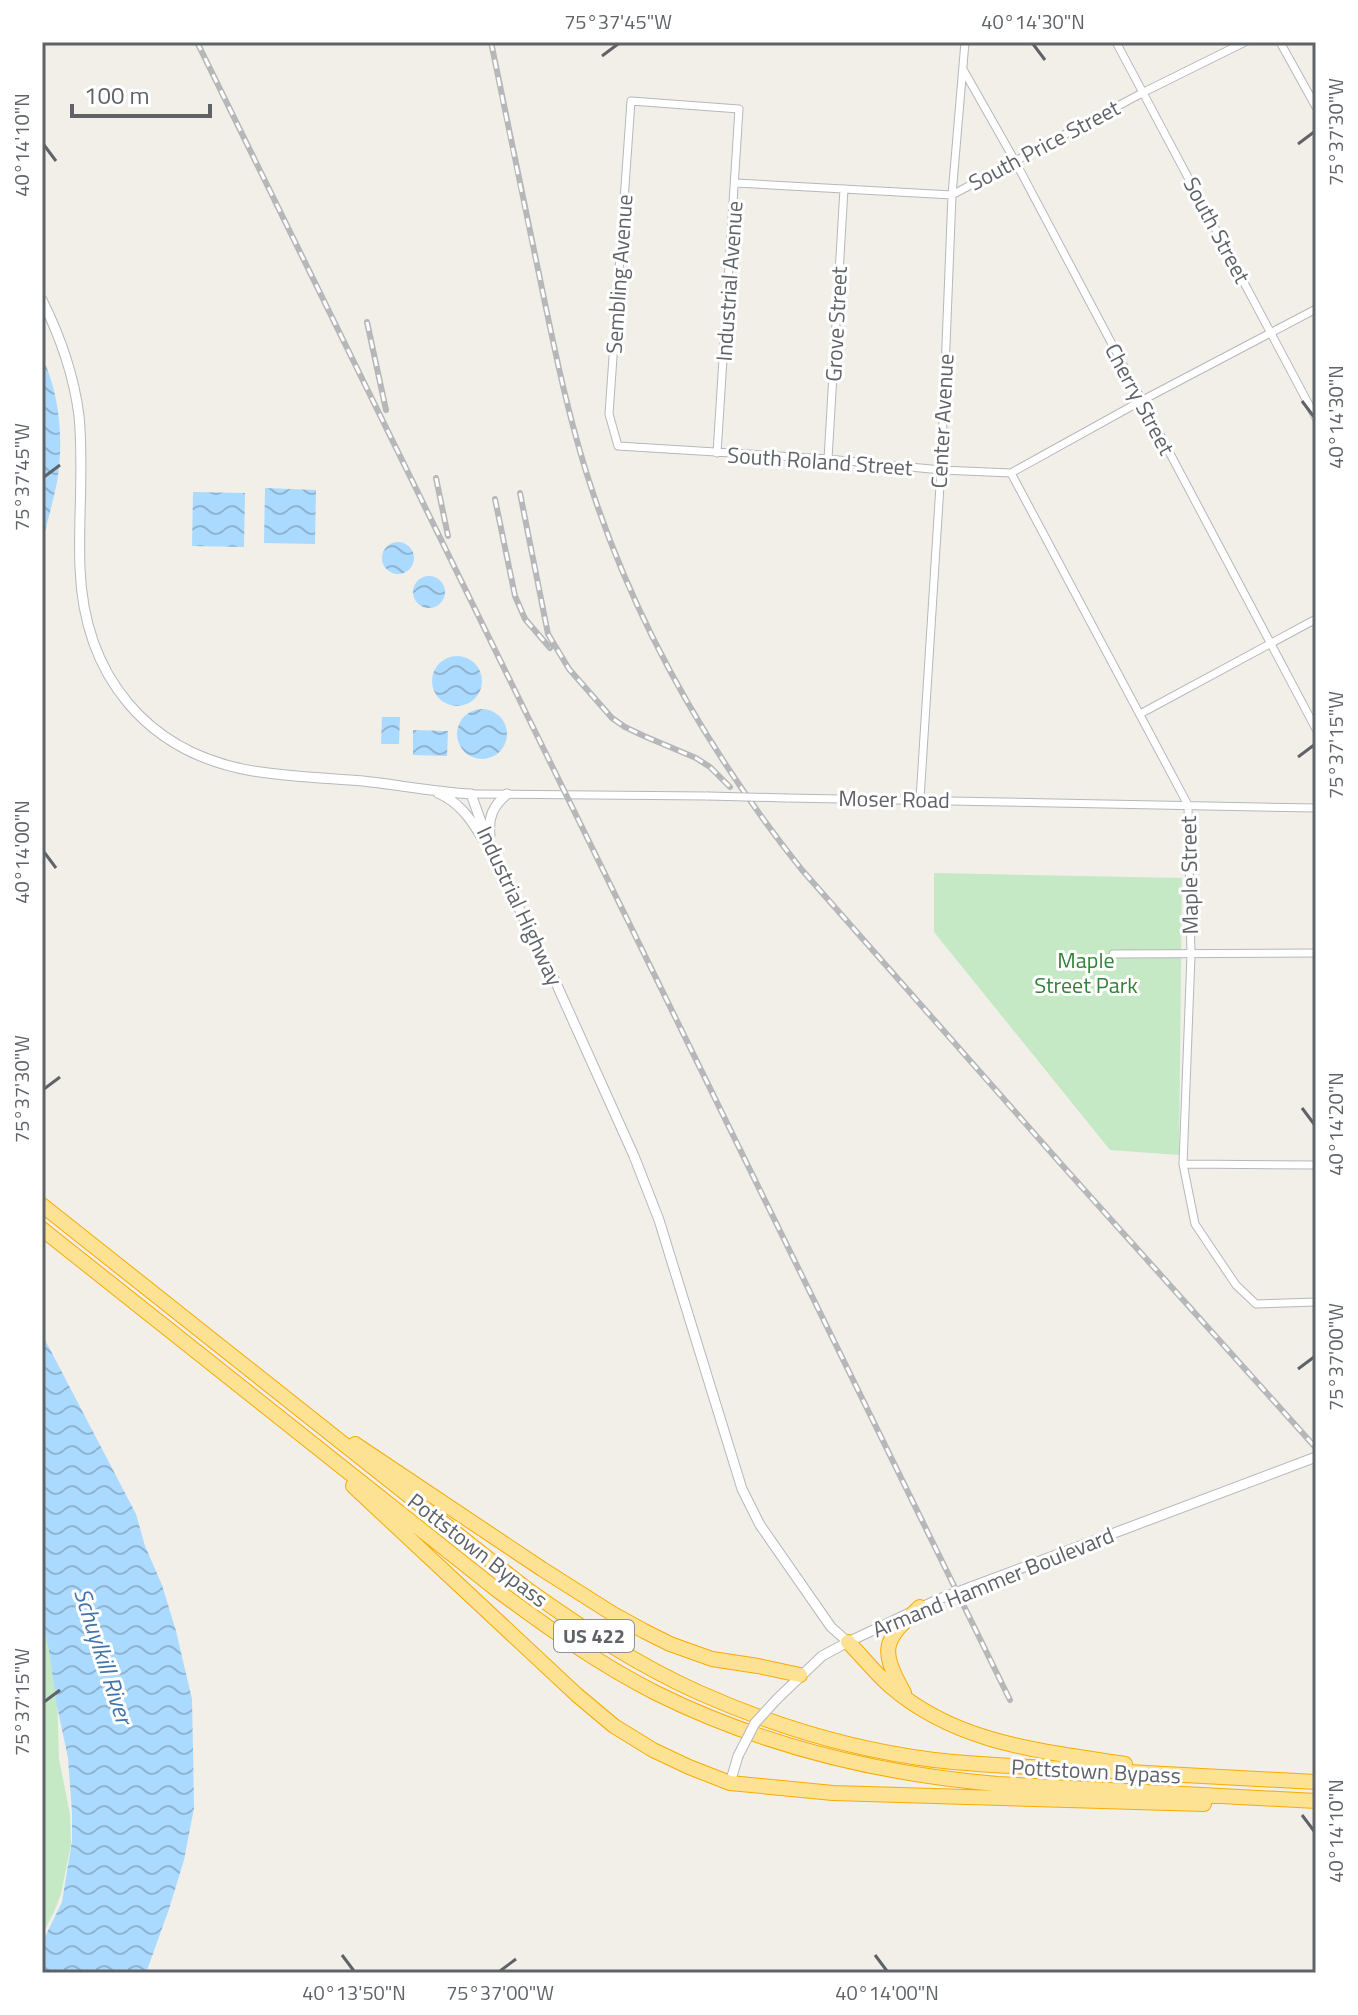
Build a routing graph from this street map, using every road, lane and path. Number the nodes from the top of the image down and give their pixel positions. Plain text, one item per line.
1 (965, 42) edge
2 (1116, 42) edge
3 (1245, 42) edge
4 (1280, 42) edge
5 (963, 69) junction
6 (1144, 92) junction
7 (631, 101) joint
8 (1316, 107) edge
9 (1015, 161) junction
10 (736, 183) junction
11 (844, 189) junction
12 (952, 195) junction
13 (42, 300) edge
14 (1316, 309) edge
15 (1271, 333) junction
16 (1141, 401) junction
17 (1316, 418) edge
18 (618, 446) joint
19 (717, 453) junction
20 (828, 459) junction
21 (941, 470) junction
22 (1011, 473) junction
23 (1316, 619) edge
24 (1272, 642) junction
25 (1140, 714) junction
26 (1316, 729) edge
27 (434, 792) junction
28 (471, 794) junction
29 (507, 794) junction
30 (920, 799) junction
31 (1188, 805) junction
32 (1316, 808) edge
33 (494, 858) junction
34 (1316, 953) edge
35 (1113, 954) dead end
36 (1191, 955) junction
37 (1183, 1164) junction
38 (1316, 1165) edge
39 (42, 1205) edge
40 (42, 1229) edge
41 (1316, 1302) edge
42 (242, 1364) junction
43 (307, 1440) junction
44 (1316, 1457) edge
45 (920, 1607) junction
46 (848, 1642) junction
47 (800, 1675) junction
48 (908, 1701) junction
49 (1074, 1762) junction
50 (1316, 1782) edge
51 (730, 1783) junction
52 (1080, 1794) junction
53 (1316, 1804) edge

1 - 5 street, Center Avenue
2 - 6 street, South Street
3 - 6 street, South Price Street
4 - 8 street
5 - 9 street, Cherry Street
5 - 12 street, Center Avenue
6 - 9 street, South Price Street
6 - 15 street, South Street
7 - 10 street, Industrial Avenue
7 - 18 street, Sembling Avenue
9 - 12 street, South Price Street
9 - 16 street, Cherry Street
10 - 11 street, South Price Street
10 - 19 street, Industrial Avenue
11 - 12 street, South Price Street
11 - 20 street, Grove Street
12 - 21 street, Center Avenue
13 - 27 street
14 - 15 street
15 - 16 street
15 - 17 street, South Street
16 - 22 street
16 - 24 street, Cherry Street
18 - 19 street, South Roland Street
19 - 20 street, South Roland Street
20 - 21 street, South Roland Street
21 - 22 street, South Roland Street
21 - 30 street, Center Avenue
22 - 25 street, Maple Street
23 - 24 street
24 - 25 street
24 - 26 street, Cherry Street
25 - 31 street, Maple Street
27 - 28 street
27 - 33 street
28 - 29 street, Moser Road
28 - 33 street, Industrial Highway
29 - 30 street, Moser Road, bridge
29 - 33 street
30 - 31 street, Moser Road
31 - 32 street, Moser Road
31 - 36 street, Maple Street
33 - 46 street, Industrial Highway
34 - 36 street
35 - 36 street
36 - 37 street, Maple Street
37 - 38 street
37 - 41 street, Maple Street
39 - 42 highway, Pottstown Bypass / US 422
40 - 43 highway, Pottstown Bypass / US 422
42 - 47 highway
42 - 49 highway, Pottstown Bypass / US 422
43 - 51 highway
43 - 52 highway, Pottstown Bypass / US 422
44 - 45 street, Armand Hammer Boulevard, bridge
45 - 46 street, Armand Hammer Boulevard
45 - 48 highway
46 - 47 street, Armand Hammer Boulevard
46 - 48 highway
47 - 51 street, Armand Hammer Boulevard, bridge
48 - 49 highway
49 - 50 highway
51 - 52 highway
52 - 53 highway, Pottstown Bypass / US 422

